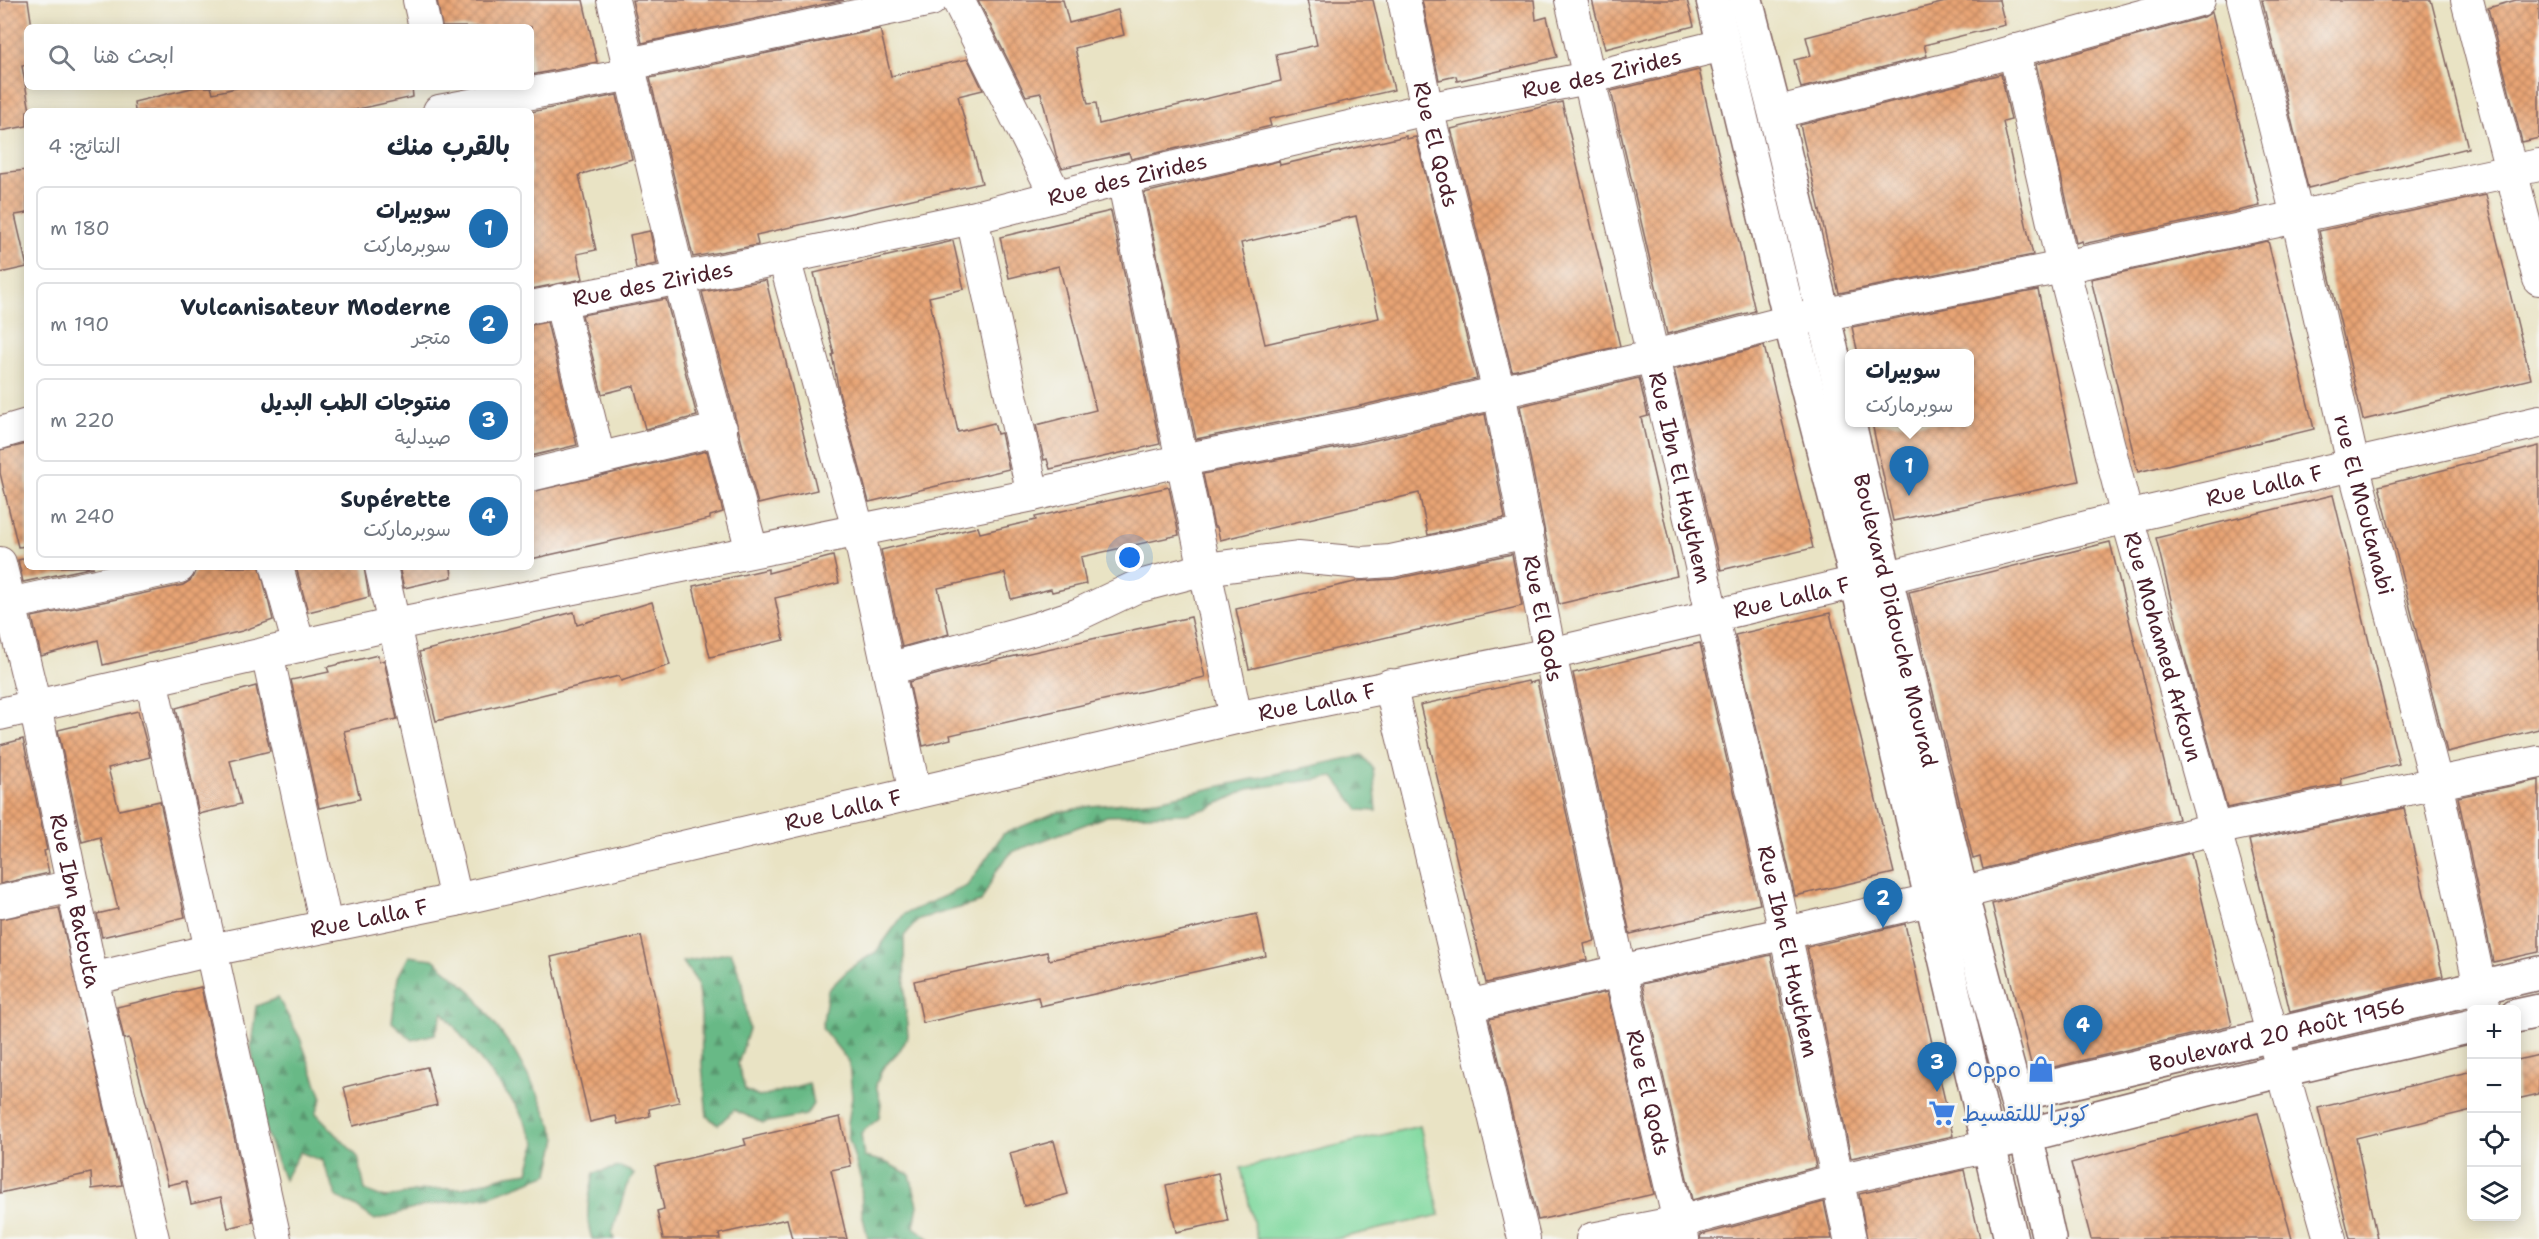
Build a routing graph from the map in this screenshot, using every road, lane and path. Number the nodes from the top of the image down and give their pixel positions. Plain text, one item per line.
1 (419, 0) edge
2 (613, 0) edge
3 (931, 0) edge
4 (958, 0) edge
5 (1404, 0) edge
6 (1571, 0) edge
7 (1746, 0) edge
8 (2199, 0) edge
9 (2243, 0) edge
10 (2467, 0) edge
11 (1716, 1) edge
12 (424, 24) edge
13 (1723, 45) junction
14 (2014, 50) junction
15 (630, 69) junction
16 (1588, 78) junction
17 (534, 86) edge
18 (514, 90) edge
19 (442, 103) edge
20 (1427, 110) junction
21 (1775, 113) junction
22 (2524, 168) edge
23 (1123, 179) junction
24 (1056, 196) junction
25 (2297, 216) junction
26 (972, 218) junction
27 (784, 258) junction
28 (2063, 267) junction
29 (679, 277) junction
30 (2539, 279) edge
31 (545, 304) edge
32 (1822, 314) junction
33 (1790, 321) junction
34 (1654, 356) junction
35 (1499, 392) junction
36 (2539, 422) edge
37 (24, 426) edge
38 (720, 429) junction
39 (0, 433) edge
40 (599, 458) junction
41 (1183, 460) junction
42 (2353, 464) junction
43 (534, 474) edge
44 (1033, 495) junction
45 (2127, 517) junction
46 (858, 529) junction
47 (1527, 532) junction
48 (752, 550) junction
49 (0, 563) edge
50 (1205, 569) junction
51 (165, 570) edge
52 (278, 570) edge
53 (382, 570) edge
54 (1871, 580) junction
55 (5, 605) edge
56 (1711, 617) junction
57 (395, 624) junction
58 (299, 646) junction
59 (267, 653) junction
60 (1550, 654) junction
61 (888, 669) junction
62 (151, 679) junction
63 (1390, 685) junction
64 (34, 706) junction
65 (0, 714) edge
66 (1236, 718) junction
67 (2539, 762) edge
68 (2436, 782) junction
69 (915, 793) junction
70 (2214, 829) junction
71 (73, 886) junction
72 (1946, 896) junction
73 (456, 900) junction
74 (0, 902) edge
75 (326, 925) junction
76 (1785, 933) junction
77 (211, 950) junction
78 (1620, 970) junction
79 (2539, 973) edge
80 (92, 979) junction
81 (2483, 998) edge
82 (1467, 1006) junction
83 (2539, 1011) edge
84 (2521, 1015) edge
85 (2467, 1027) edge
86 (2273, 1035) junction
87 (2283, 1070) junction
88 (2016, 1095) junction
89 (2026, 1134) junction
90 (1990, 1146) junction
91 (1837, 1180) junction
92 (1681, 1231) edge
93 (153, 1239) edge
94 (275, 1239) edge
95 (1524, 1239) edge
96 (1592, 1239) edge
97 (1850, 1239) edge
98 (2011, 1239) edge
99 (2049, 1239) edge
100 (2330, 1239) edge

1 - 12 street
2 - 15 street
3 - 15 street
4 - 24 street
5 - 20 street, Rue El Qods
6 - 16 street, Rue Ibn El Haythem
7 - 21 main road, Boulevard Didouche Mourad
8 - 14 street
9 - 25 street, rue El Moutanabi
10 - 22 street
11 - 13 main road, Boulevard Didouche Mourad
13 - 16 street, Rue des Zirides
13 - 33 main road, Boulevard Didouche Mourad
14 - 21 street
14 - 28 street, Rue Mohamed Arkoun
15 - 17 street
15 - 29 street
16 - 20 street, Rue des Zirides
16 - 34 street, Rue Ibn El Haythem
18 - 19 street
20 - 23 street, Rue des Zirides
20 - 35 street, Rue El Qods
21 - 32 main road, Boulevard Didouche Mourad
22 - 25 street
22 - 30 street
23 - 24 street, Rue des Zirides
23 - 41 street
24 - 26 street, Rue des Zirides
25 - 28 street
25 - 42 street, rue El Moutanabi
26 - 27 street, Rue des Zirides
26 - 44 street
27 - 29 street, Rue des Zirides
27 - 46 street
28 - 32 street
28 - 45 street, Rue Mohamed Arkoun
29 - 31 street, Rue des Zirides
29 - 38 street
31 - 40 street
32 - 33 street
32 - 54 main road, Boulevard Didouche Mourad
33 - 34 street
33 - 54 main road, Boulevard Didouche Mourad
34 - 35 street
34 - 56 street, Rue Ibn El Haythem
35 - 41 street
35 - 47 street, Rue El Qods
36 - 42 street, Rue Lalla F
37 - 39 street
38 - 40 street
38 - 48 street
40 - 43 street
41 - 44 street
41 - 50 street
42 - 45 street, Rue Lalla F
42 - 68 street, rue El Moutanabi
44 - 46 street
45 - 54 street, Rue Lalla F
45 - 70 street, Rue Mohamed Arkoun
46 - 48 street
46 - 61 street
47 - 50 street
47 - 60 street, Rue El Qods
48 - 57 street
49 - 55 street, Rue Ibn Batouta
50 - 61 street
50 - 66 street
51 - 55 street
52 - 58 street
53 - 57 street
54 - 56 street, Rue Lalla F
54 - 72 main road, Boulevard Didouche Mourad
55 - 64 street, Rue Ibn Batouta
56 - 60 street, Rue Lalla F
56 - 76 street, Rue Ibn El Haythem
57 - 58 street
57 - 73 street
58 - 59 street
59 - 62 street
59 - 75 street
60 - 63 street, Rue Lalla F
60 - 78 street, Rue El Qods
61 - 69 street
62 - 64 street
62 - 77 street
63 - 66 street, Rue Lalla F
63 - 82 street
64 - 65 street
64 - 71 street, Rue Ibn Batouta
66 - 69 street, Rue Lalla F
67 - 68 street
68 - 70 street
68 - 81 street, rue El Moutanabi
69 - 73 street, Rue Lalla F
70 - 72 street
70 - 86 street, Rue Mohamed Arkoun
71 - 74 street
71 - 80 street, Rue Ibn Batouta
72 - 76 street
72 - 88 main road, Boulevard Didouche Mourad
72 - 90 main road, Boulevard Didouche Mourad
73 - 75 street, Rue Lalla F
75 - 77 street, Rue Lalla F
76 - 78 street
76 - 91 street, Rue Ibn El Haythem
77 - 80 street, Rue Lalla F
77 - 94 street
78 - 82 street
78 - 92 street, Rue El Qods
79 - 81 main road, Boulevard 20 Août 1956
80 - 93 street, Rue Ibn Batouta
81 - 86 main road, Boulevard 20 Août 1956
82 - 95 street
83 - 84 main road
85 - 87 main road, Boulevard 20 Août 1956
86 - 87 street, Rue Mohamed Arkoun
86 - 88 main road, Boulevard 20 Août 1956
87 - 89 main road, Boulevard 20 Août 1956
87 - 100 street, Rue Mohamed Arkoun
88 - 89 main road, Boulevard Didouche Mourad
89 - 90 main road, Boulevard 20 Août 1956
89 - 99 main road, Boulevard Didouche Mourad
90 - 91 street
90 - 98 main road, Boulevard Didouche Mourad
91 - 92 street
91 - 97 street, Rue Ibn El Haythem
92 - 96 street

